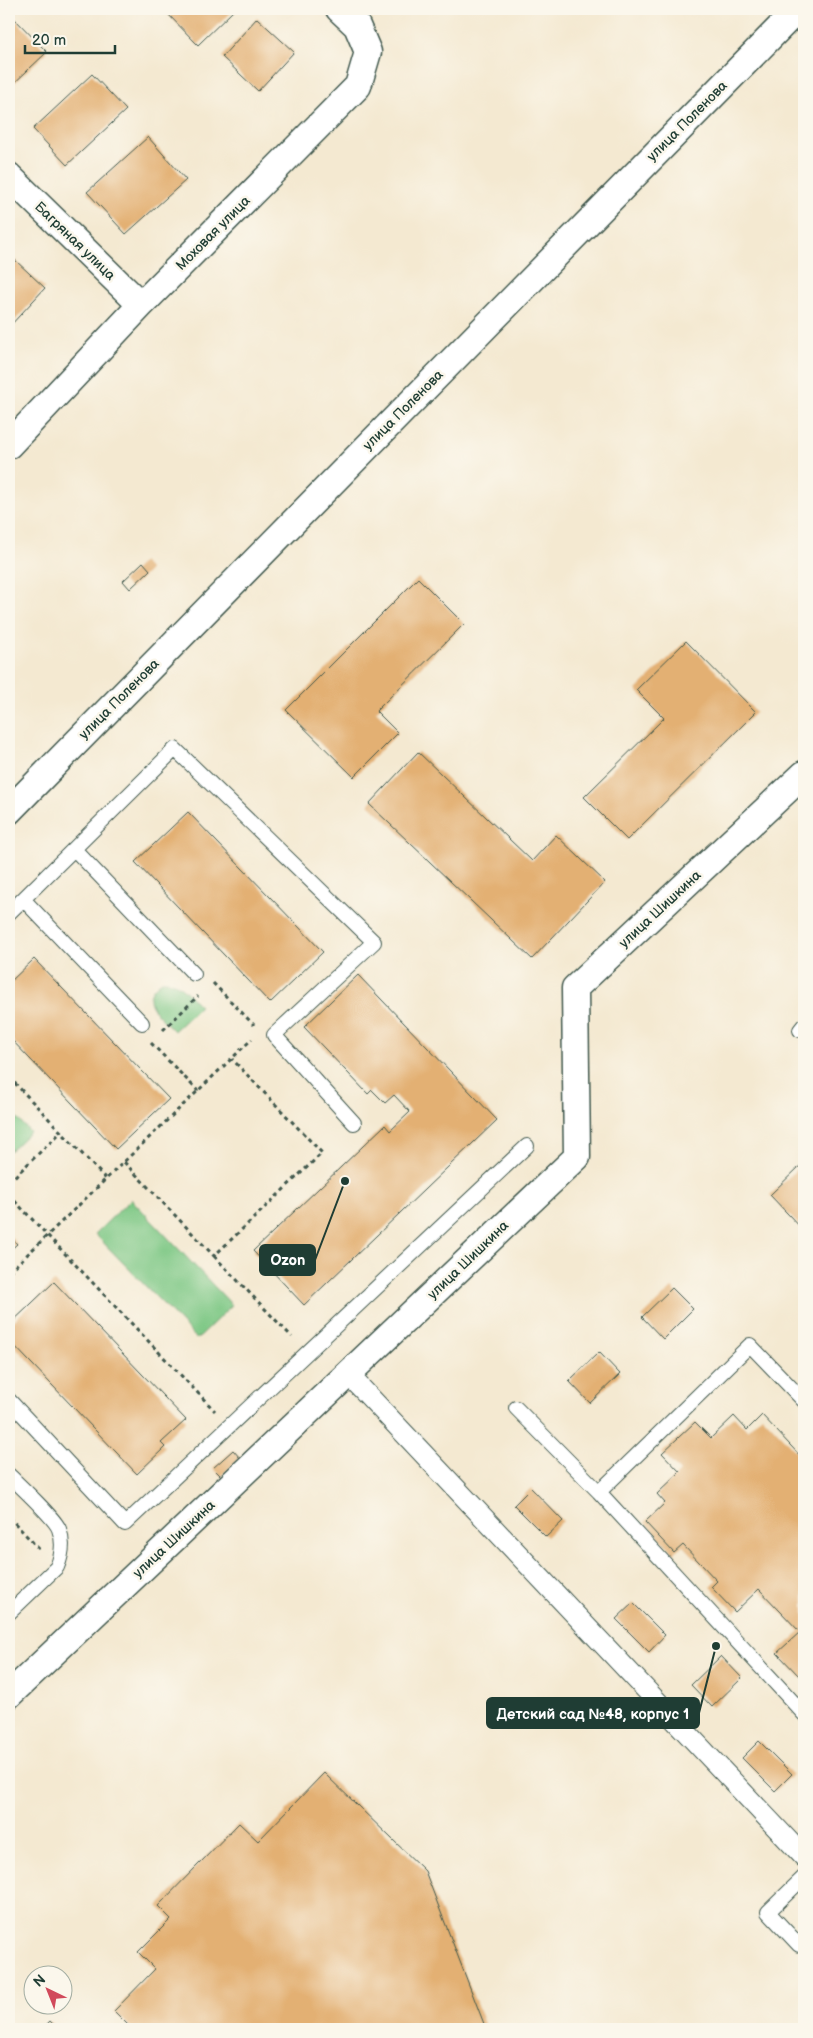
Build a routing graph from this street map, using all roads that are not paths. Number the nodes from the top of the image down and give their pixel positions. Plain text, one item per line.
1 (339, 9) edge
2 (798, 9) edge
3 (9, 176) edge
4 (141, 305) junction
5 (9, 445) edge
6 (804, 774) edge
7 (9, 811) edge
8 (74, 849) junction
9 (23, 899) junction
10 (9, 913) edge
11 (194, 974) dead end
12 (142, 1023) dead end
13 (354, 1123) dead end
14 (527, 1146) dead end
15 (348, 1374) junction
16 (9, 1400) edge
17 (804, 1402) edge
18 (516, 1408) dead end
19 (9, 1474) edge
20 (600, 1492) junction
21 (9, 1613) edge
22 (9, 1695) edge
23 (804, 1714) edge
24 (804, 1857) edge
25 (804, 1877) edge
26 (802, 1945) edge

1 - 4 street, Моховая улица
2 - 7 street, улица Поленова
3 - 4 street, Багряная улица
4 - 5 street, Моховая улица
6 - 15 street, улица Шишкина
8 - 9 lane
8 - 11 lane
8 - 13 lane
9 - 10 lane
9 - 12 lane
14 - 16 lane
15 - 22 street, улица Шишкина
15 - 24 street
17 - 20 lane
18 - 20 lane
19 - 21 lane
20 - 23 lane
25 - 26 lane

